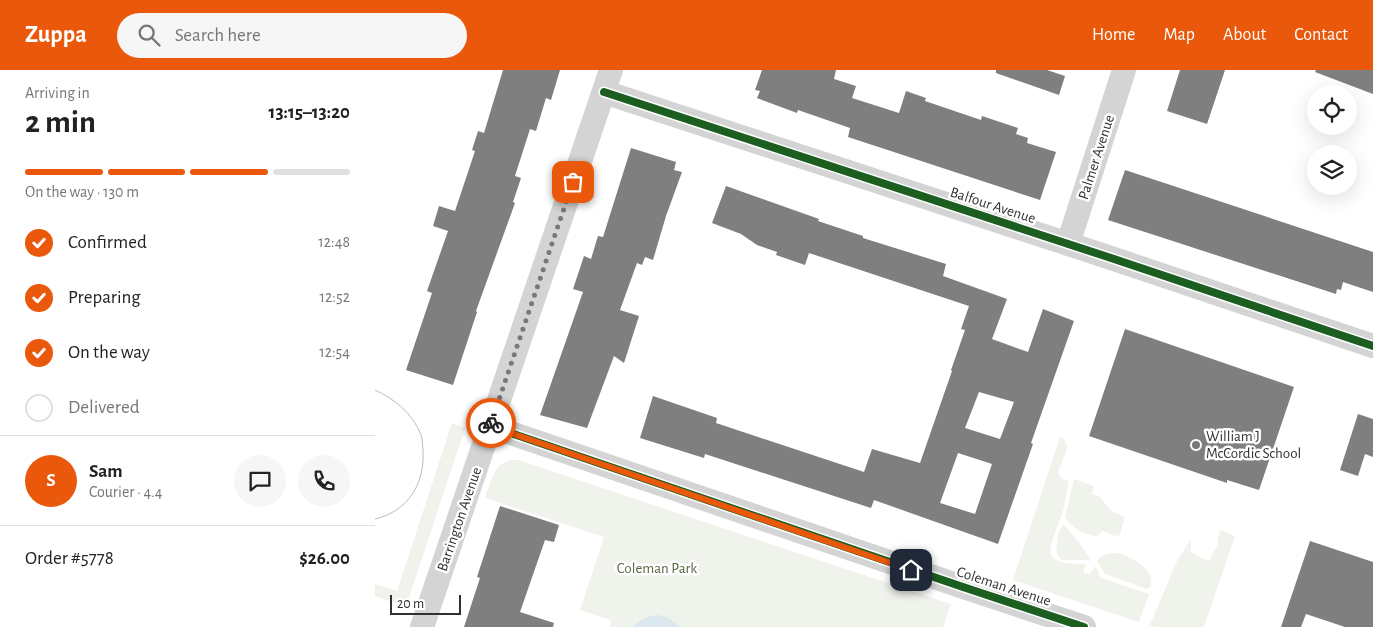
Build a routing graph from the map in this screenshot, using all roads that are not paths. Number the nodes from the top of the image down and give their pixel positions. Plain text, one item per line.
1 (1124, 70) edge
2 (607, 81) edge
3 (1068, 244) junction
4 (1373, 346) edge
5 (490, 426) junction
6 (422, 627) edge
7 (1084, 627) edge

1 - 3 street, Palmer Avenue
2 - 3 street, Balfour Avenue
2 - 5 street, Barrington Avenue
3 - 4 street, Balfour Avenue
5 - 6 street, Barrington Avenue
5 - 7 street, Coleman Avenue

